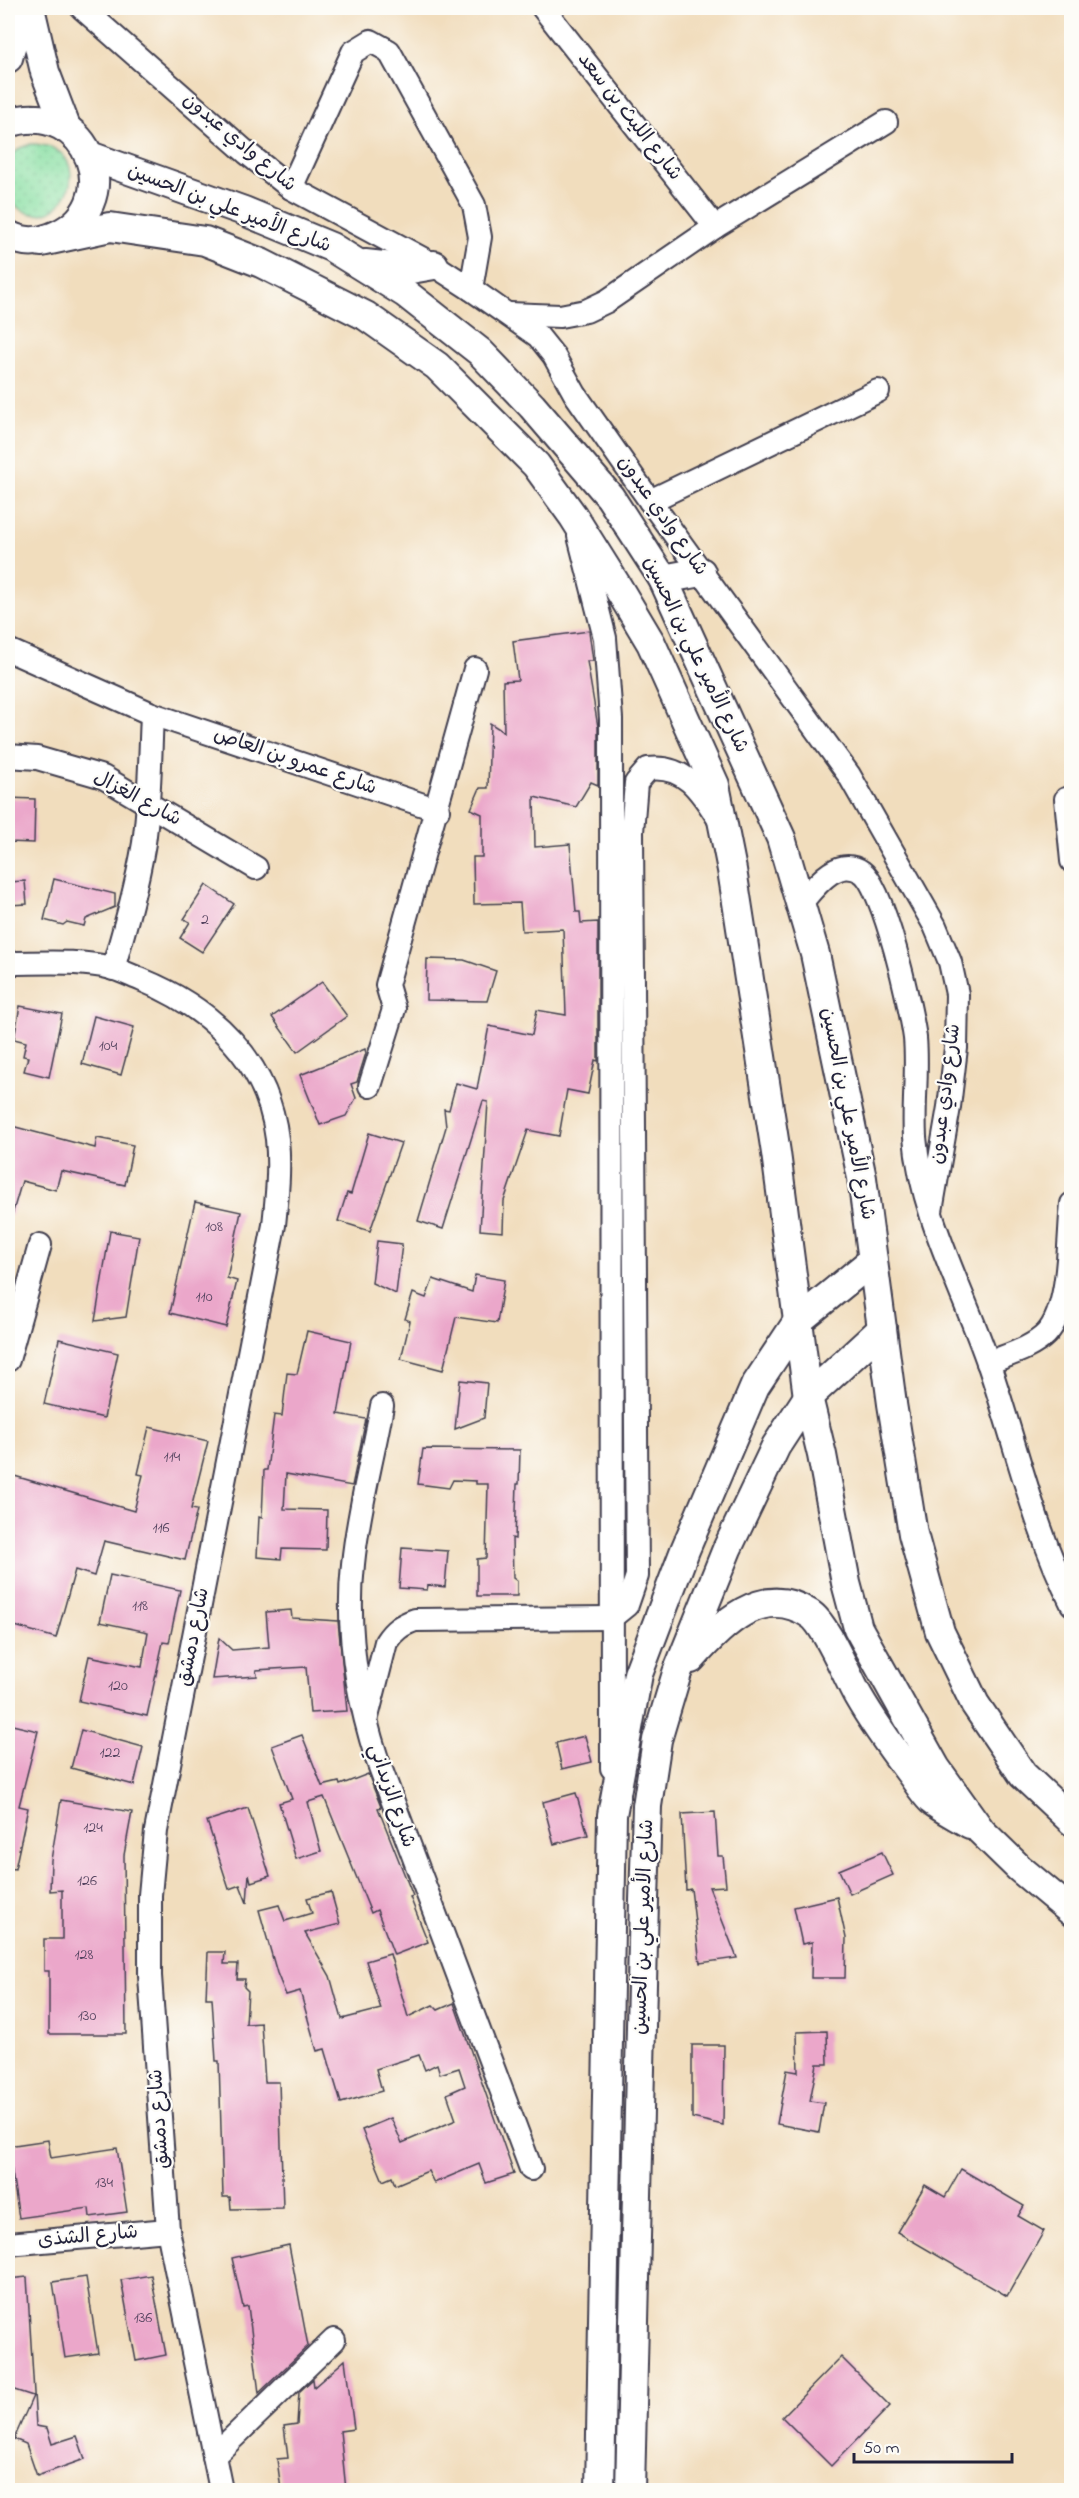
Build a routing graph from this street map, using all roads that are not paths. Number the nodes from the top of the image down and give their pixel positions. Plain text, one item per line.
1 (22, 8) edge
2 (30, 8) edge
3 (82, 8) edge
4 (543, 8) edge
5 (8, 58) edge
6 (886, 122) dead end
7 (8, 123) edge
8 (66, 127) junction
9 (90, 156) junction
10 (291, 188) junction
11 (715, 227) junction
12 (18, 240) edge
13 (357, 263) junction
14 (434, 265) junction
15 (471, 289) junction
16 (510, 314) junction
17 (878, 391) dead end
18 (650, 501) junction
19 (573, 516) junction
20 (701, 572) junction
21 (663, 579) junction
22 (8, 650) edge
23 (475, 669) dead end
24 (152, 714) junction
25 (8, 756) edge
26 (1066, 799) dead end
27 (148, 801) junction
28 (438, 810) junction
29 (722, 825) junction
30 (897, 859) junction
31 (1071, 861) edge
32 (256, 868) dead end
33 (873, 882) junction
34 (800, 904) junction
35 (8, 963) edge
36 (113, 969) junction
37 (370, 1086) dead end
38 (1071, 1204) edge
39 (931, 1211) junction
40 (40, 1245) dead end
41 (873, 1260) junction
42 (798, 1322) junction
43 (882, 1329) junction
44 (8, 1360) edge
45 (988, 1363) junction
46 (807, 1397) junction
47 (382, 1406) dead end
48 (1071, 1604) edge
49 (611, 1618) junction
50 (677, 1674) junction
51 (365, 1723) junction
52 (612, 1815) junction
53 (1071, 1821) edge
54 (981, 1831) junction
55 (1071, 1912) edge
56 (531, 2169) dead end
57 (168, 2230) junction
58 (8, 2244) edge
59 (334, 2340) dead end
60 (214, 2456) junction
61 (221, 2490) edge
62 (600, 2490) edge
63 (630, 2490) edge

1 - 5 main road
2 - 8 main road
3 - 10 street, شارع وادي عبدون
4 - 11 street, شارع الليث بن سعد
6 - 11 street
7 - 8 main road
8 - 9 main road
9 - 12 main road
9 - 13 main road, شارع الأمير علي بن الحسين
10 - 14 street, شارع وادي عبدون
10 - 15 street
11 - 16 street
12 - 19 main road, شارع الأمير علي بن الحسين
13 - 14 main road
13 - 21 main road, شارع الأمير علي بن الحسين
14 - 15 street, شارع وادي عبدون
15 - 16 street, شارع وادي عبدون
16 - 18 street, شارع وادي عبدون
17 - 18 street
18 - 20 street, شارع وادي عبدون
19 - 29 main road, شارع الأمير علي بن الحسين
19 - 49 street, شارع الأمير علي بن الحسين
20 - 21 main road
20 - 30 street, شارع وادي عبدون
21 - 34 main road, شارع الأمير علي بن الحسين
22 - 24 street, شارع عمرو بن العاص
23 - 28 street
24 - 27 street
24 - 28 street, شارع عمرو بن العاص
25 - 27 street, شارع الغزال
26 - 31 street
27 - 32 street, شارع الغزال
27 - 36 street
28 - 37 street
29 - 42 main road, شارع الأمير علي بن الحسين
29 - 49 street, شارع الأمير علي بن الحسين
30 - 33 street
30 - 39 street, شارع وادي عبدون
33 - 34 street
33 - 39 street
34 - 41 main road, شارع الأمير علي بن الحسين
35 - 36 street, شارع دمشق
36 - 57 street, شارع دمشق
38 - 45 street
39 - 45 street
40 - 44 street
41 - 42 main road, شارع الأمير علي بن الحسين
41 - 43 main road, شارع الأمير علي بن الحسين
42 - 46 main road, شارع الأمير علي بن الحسين
42 - 52 main road, شارع الأمير علي بن الحسين
43 - 46 main road, شارع الأمير علي بن الحسين
43 - 53 main road, شارع الأمير علي بن الحسين
45 - 48 street
46 - 50 main road, شارع الأمير علي بن الحسين
46 - 54 main road, شارع الأمير علي بن الحسين
47 - 51 street, شارع الزبداني
49 - 51 street
49 - 52 street, شارع الأمير علي بن الحسين
50 - 54 main road
50 - 63 main road, شارع الأمير علي بن الحسين
51 - 56 street, شارع الزبداني
52 - 62 main road, شارع الأمير علي بن الحسين
54 - 55 main road, شارع الأمير علي بن الحسين
57 - 58 street, شارع الشذى
57 - 60 street, شارع دمشق
59 - 60 street
60 - 61 street, شارع دمشق

